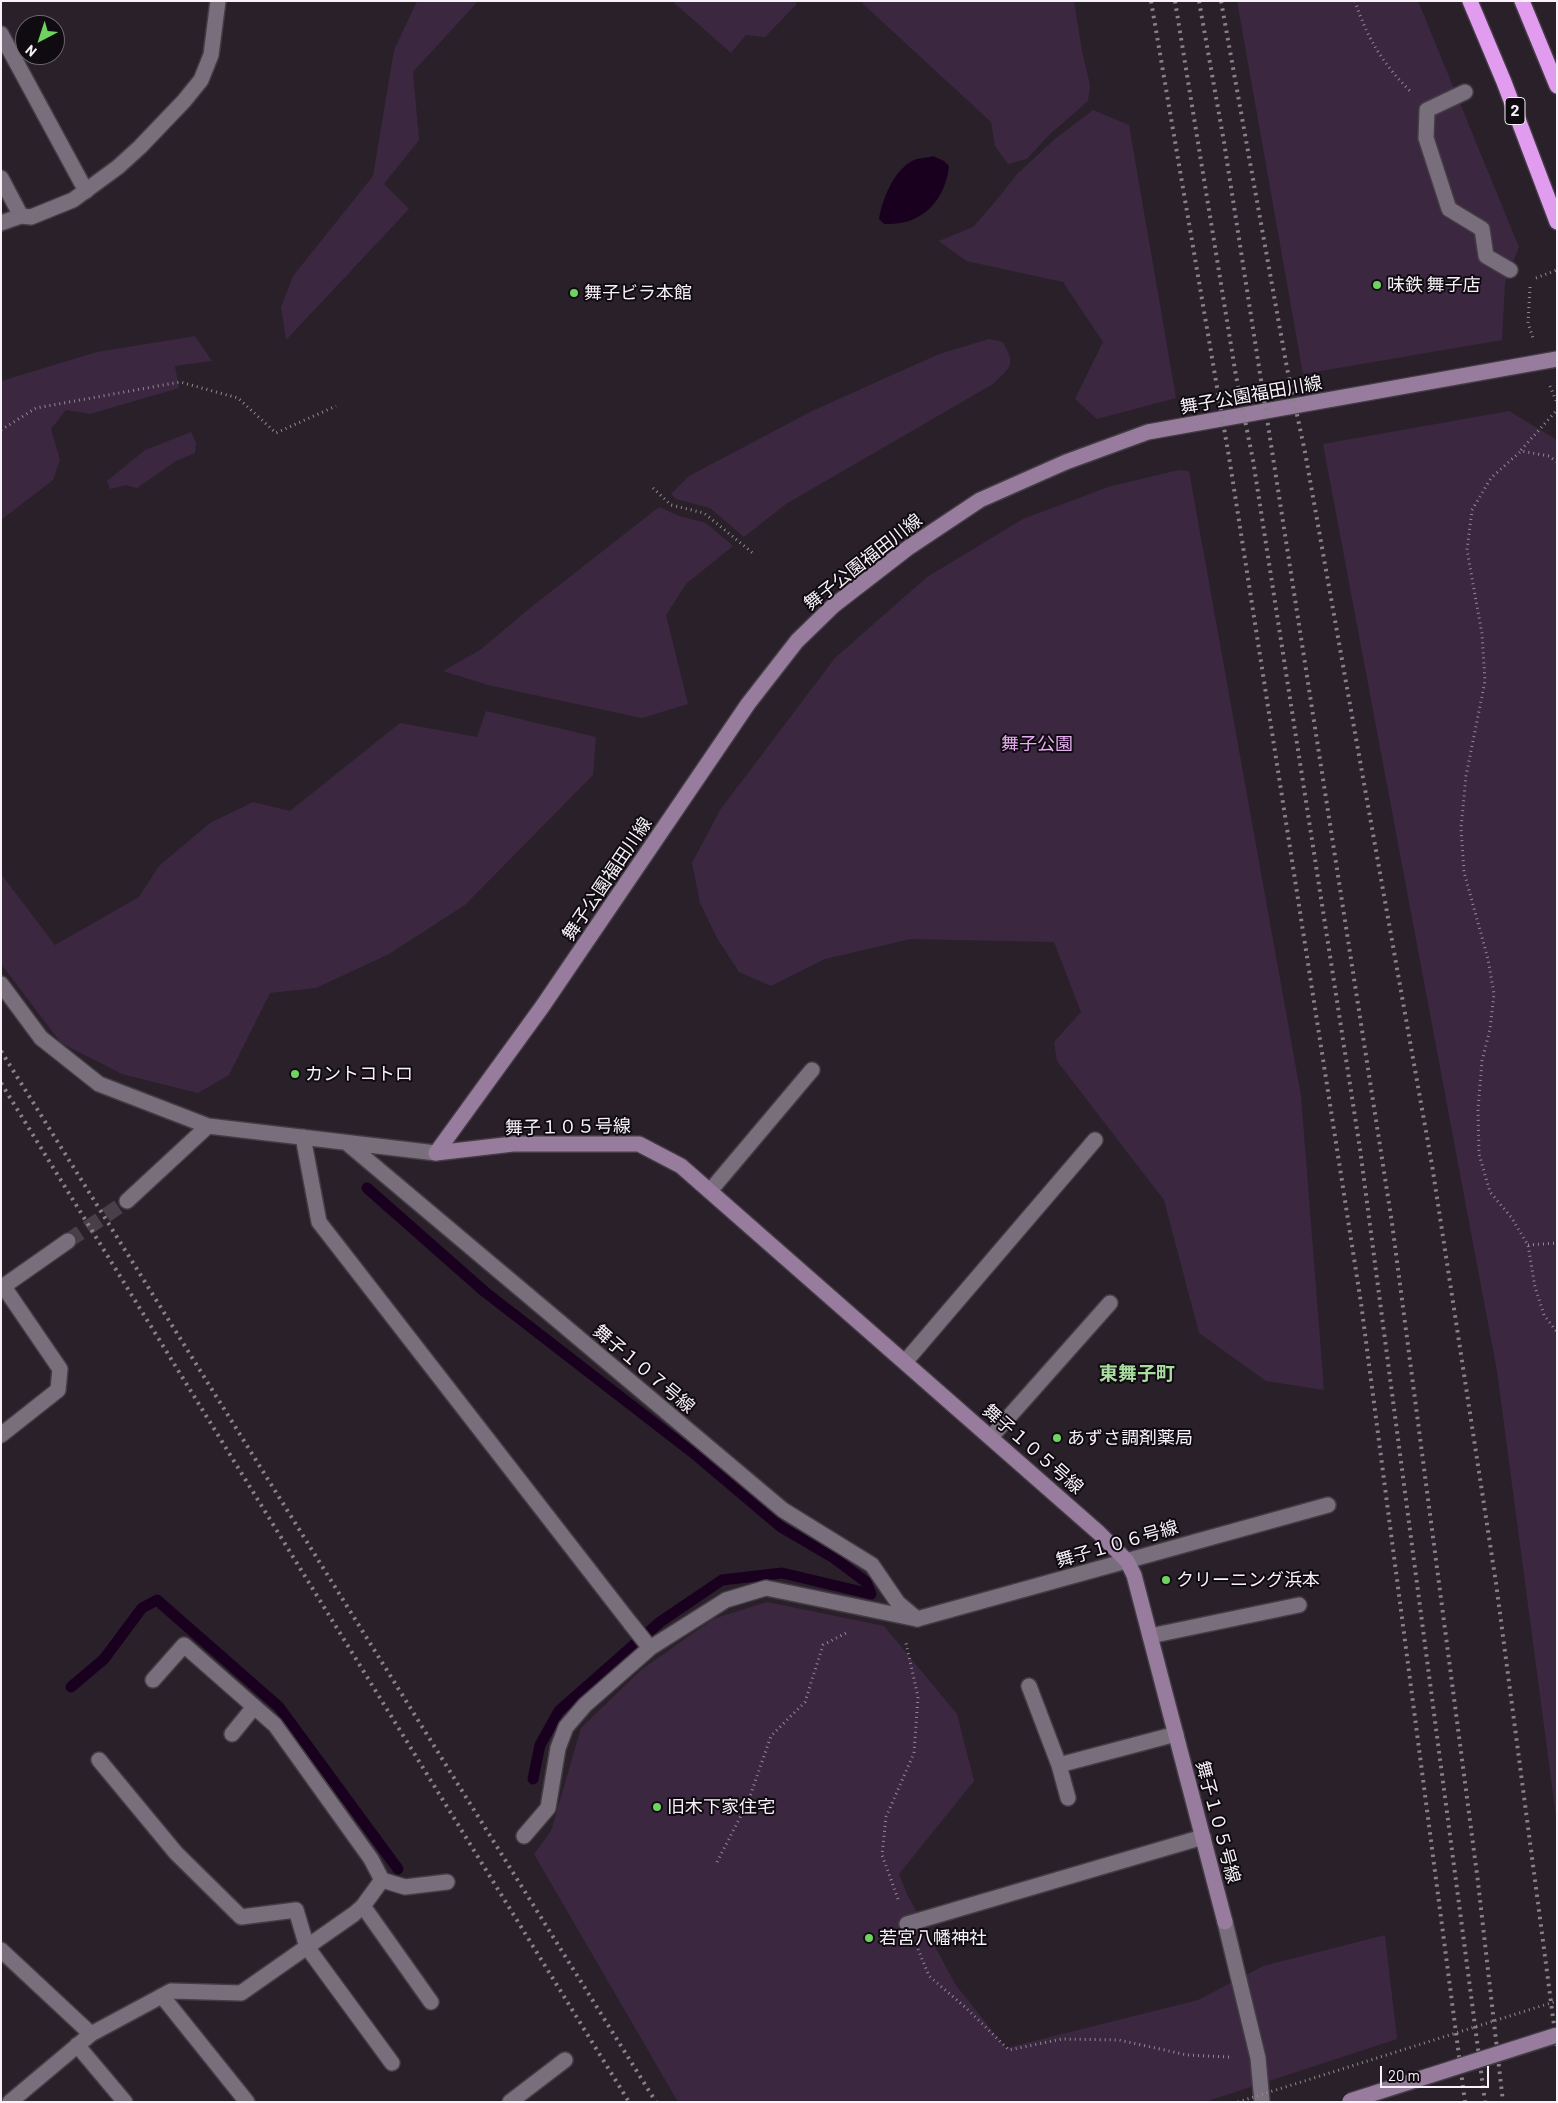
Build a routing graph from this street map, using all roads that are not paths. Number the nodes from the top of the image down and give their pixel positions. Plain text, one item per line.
1 (218, 1) edge
2 (1470, 1) edge
3 (1522, 1) edge
4 (1, 34) edge
5 (1557, 86) edge
6 (1465, 92) dead end
7 (1, 178) edge
8 (86, 191) junction
9 (21, 216) junction
10 (1557, 222) edge
11 (1, 223) edge
12 (1510, 270) dead end
13 (1557, 359) edge
14 (1, 984) edge
15 (812, 1070) dead end
16 (208, 1126) junction
17 (303, 1137) junction
18 (1095, 1140) dead end
19 (347, 1143) junction
20 (436, 1153) junction
21 (710, 1191) junction
22 (127, 1201) tunnel mouth
23 (68, 1241) tunnel mouth
24 (2, 1287) edge
25 (1110, 1303) dead end
26 (905, 1362) junction
27 (1, 1435) edge
28 (991, 1437) junction
29 (1328, 1505) dead end
30 (1127, 1561) junction
31 (1299, 1605) dead end
32 (917, 1619) junction
33 (1150, 1636) junction
34 (648, 1645) junction
35 (153, 1680) dead end
36 (1029, 1686) dead end
37 (254, 1706) junction
38 (232, 1734) dead end
39 (1176, 1734) junction
40 (99, 1760) dead end
41 (1058, 1765) junction
42 (1068, 1798) dead end
43 (524, 1836) dead end
44 (1203, 1837) junction
45 (382, 1880) junction
46 (447, 1882) dead end
47 (363, 1906) junction
48 (907, 1924) road end
49 (307, 1947) junction
50 (1, 1950) edge
51 (162, 1996) junction
52 (431, 2002) dead end
53 (92, 2034) junction
54 (1557, 2035) edge
55 (77, 2046) junction
56 (565, 2060) dead end
57 (392, 2063) dead end
58 (10, 2102) edge
59 (125, 2102) edge
60 (247, 2102) edge
61 (510, 2102) edge
62 (1262, 2102) edge
63 (1350, 2102) edge

1 - 8 street
2 - 10 highway, 2
3 - 5 highway
4 - 8 street
6 - 12 street
7 - 9 street
8 - 9 street
9 - 11 street
13 - 20 street, 舞子公園福田川線
14 - 16 street
15 - 21 street
16 - 17 street
16 - 22 street
17 - 19 street
17 - 34 street
18 - 26 street
19 - 20 street
19 - 32 street, 舞子１０７号線
20 - 21 street, 舞子１０５号線
21 - 26 street, 舞子１０５号線
23 - 24 street
24 - 27 street
25 - 28 street
26 - 28 street, 舞子１０５号線
28 - 30 street, 舞子１０５号線
29 - 30 street, 舞子１０６号線
30 - 32 street, 舞子１０６号線
30 - 33 street, 舞子１０５号線
31 - 33 street
32 - 34 street
33 - 39 street, 舞子１０５号線
34 - 43 street
35 - 37 street
36 - 41 street
37 - 38 street
37 - 45 street
39 - 41 street
39 - 44 street, 舞子１０５号線
40 - 49 street
41 - 42 street
44 - 48 street
44 - 62 street, 舞子１０５号線
45 - 46 street
45 - 47 street
47 - 49 street
47 - 52 street
49 - 51 street
49 - 57 street
50 - 53 street
51 - 53 street
51 - 60 street
53 - 55 street
54 - 63 street, bridge
55 - 58 street
55 - 59 street
56 - 61 street

